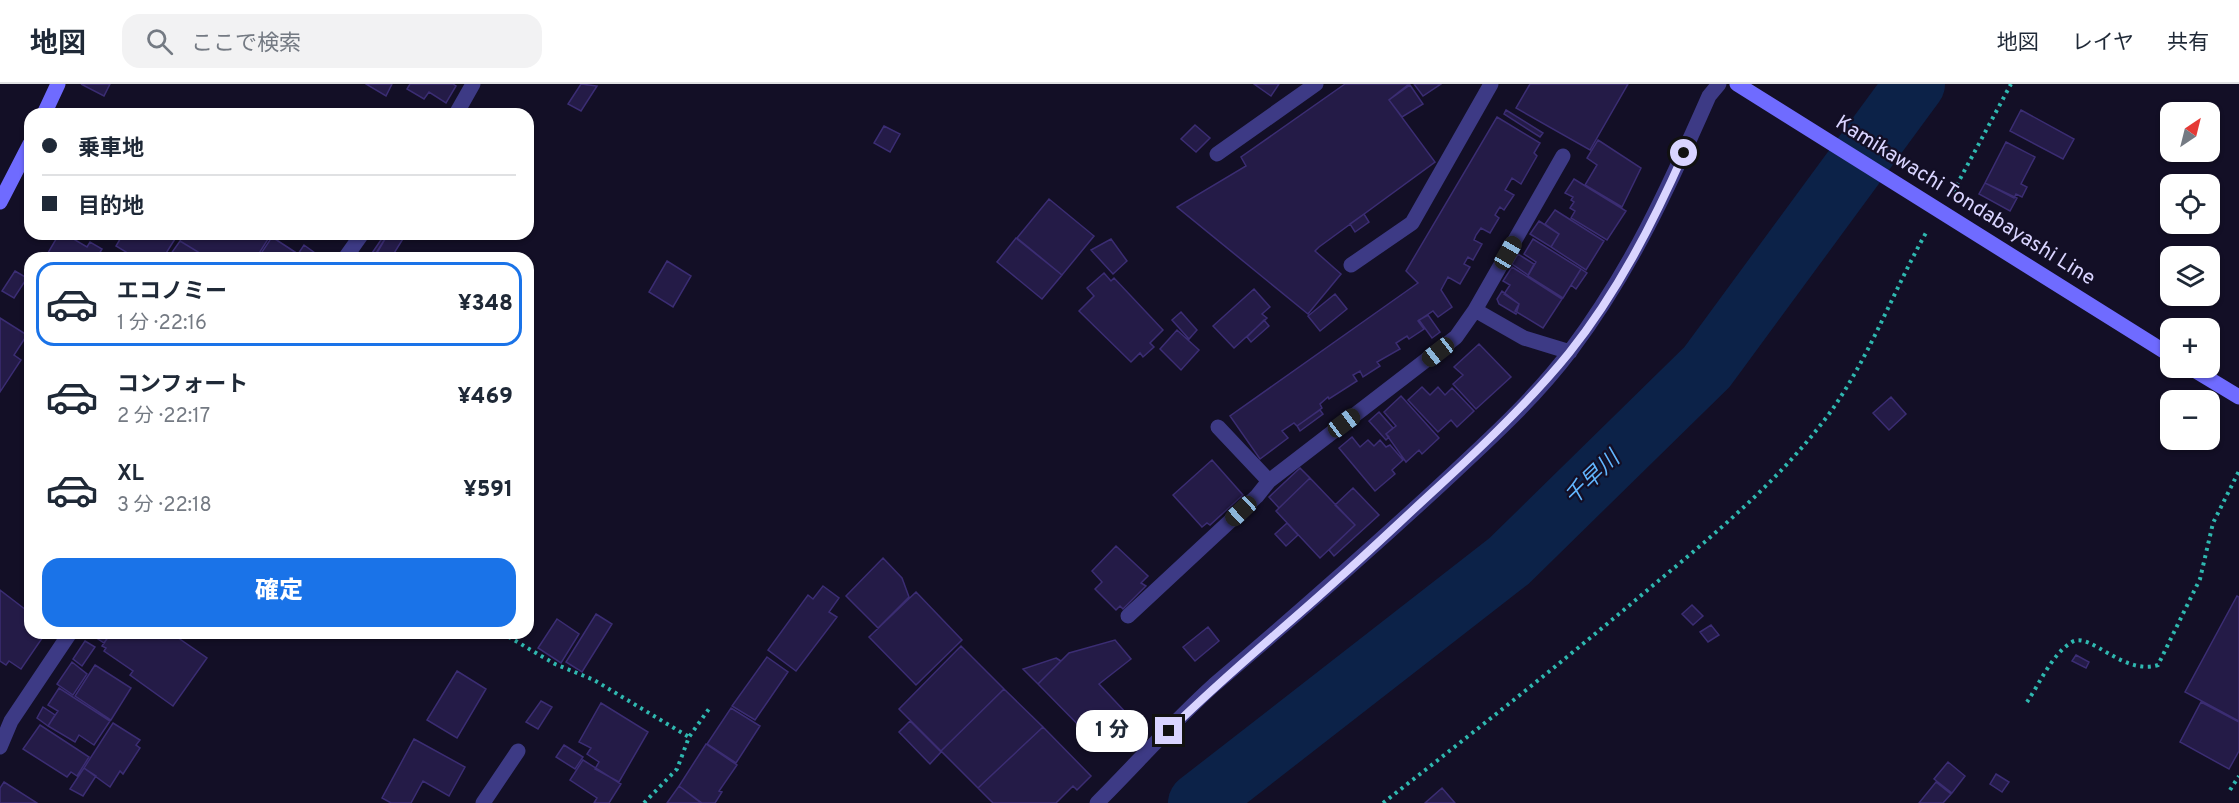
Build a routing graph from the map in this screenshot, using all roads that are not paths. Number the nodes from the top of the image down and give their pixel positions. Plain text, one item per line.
1 (58, 84) edge
2 (473, 84) edge
3 (1316, 84) edge
4 (1491, 84) edge
5 (1719, 84) edge
6 (1739, 86) edge
7 (47, 108) edge
8 (459, 108) edge
9 (1217, 154) dead end
10 (24, 156) edge
11 (1563, 156) dead end
12 (0, 202) edge
13 (1351, 265) dead end
14 (1475, 310) junction
15 (2160, 349) edge
16 (1570, 352) junction
17 (2208, 378) edge
18 (2239, 397) edge
19 (1218, 426) dead end
20 (1269, 481) junction
21 (1128, 616) dead end
22 (66, 639) edge
23 (0, 747) edge
24 (518, 751) dead end
25 (483, 803) edge
26 (1097, 803) edge

1 - 7 main road
2 - 8 street
3 - 9 street
4 - 13 street
5 - 16 street
6 - 15 main road, Kamikawachi Tondabayashi Line
10 - 12 main road
11 - 14 street
14 - 16 street
14 - 20 street
16 - 26 street
17 - 18 main road
19 - 20 street
20 - 21 street
22 - 23 street
24 - 25 street

